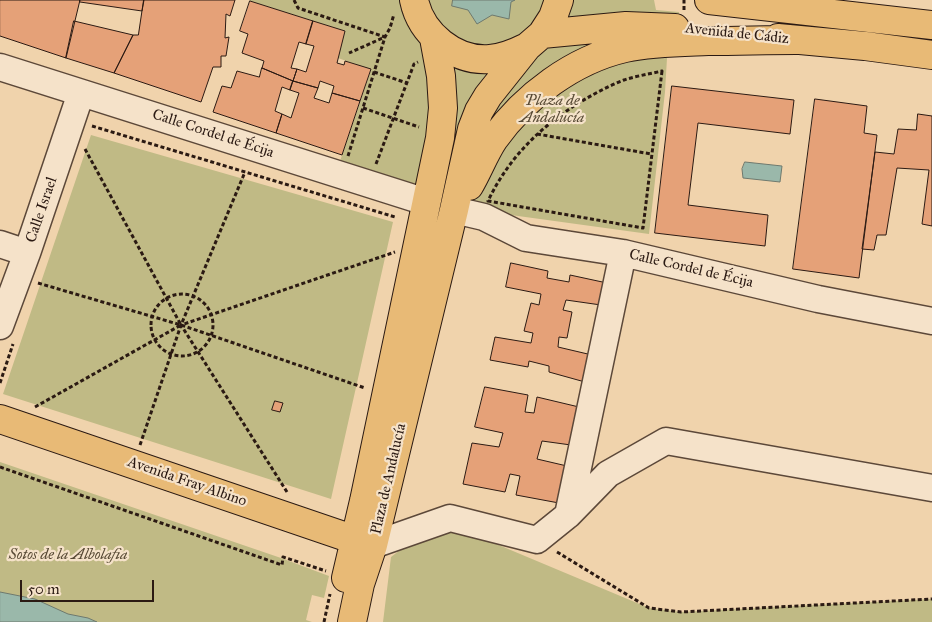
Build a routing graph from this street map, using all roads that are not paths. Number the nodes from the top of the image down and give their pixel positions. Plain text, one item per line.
1 (559, 0) edge
2 (709, 0) edge
3 (406, 3) edge
4 (932, 25) edge
5 (535, 40) junction
6 (796, 40) junction
7 (436, 46) junction
8 (932, 55) edge
9 (0, 67) edge
10 (81, 93) junction
11 (426, 202) junction
12 (454, 210) junction
13 (0, 244) edge
14 (27, 253) junction
15 (623, 253) junction
16 (932, 320) edge
17 (8, 332) edge
18 (0, 419) edge
19 (932, 488) edge
20 (568, 515) junction
21 (363, 543) junction
22 (342, 581) junction
23 (336, 622) edge
24 (352, 622) edge

1 - 5 main road, Plaza de Andalucía
2 - 4 main road, Avenida de Cádiz
3 - 7 main road, Plaza de Andalucía
5 - 6 main road, Avenida de Cádiz
5 - 7 main road, Plaza de Andalucía
5 - 12 main road, Plaza de Andalucía
6 - 8 main road, Avenida de Cádiz
6 - 12 main road
7 - 11 main road, Plaza de Andalucía
9 - 10 street, Calle Cordel de Écija
10 - 11 street, Calle Cordel de Écija
10 - 14 street, Calle Israel
11 - 21 main road, Plaza de Andalucía
12 - 15 street, Calle Cordel de Écija
12 - 21 main road, Plaza de Andalucía
13 - 14 street
14 - 17 street, Calle Israel
15 - 16 street, Calle Cordel de Écija
15 - 20 street
18 - 21 main road, Avenida Fray Albino
19 - 20 street
20 - 21 street
21 - 22 main road
22 - 23 main road
22 - 24 main road

